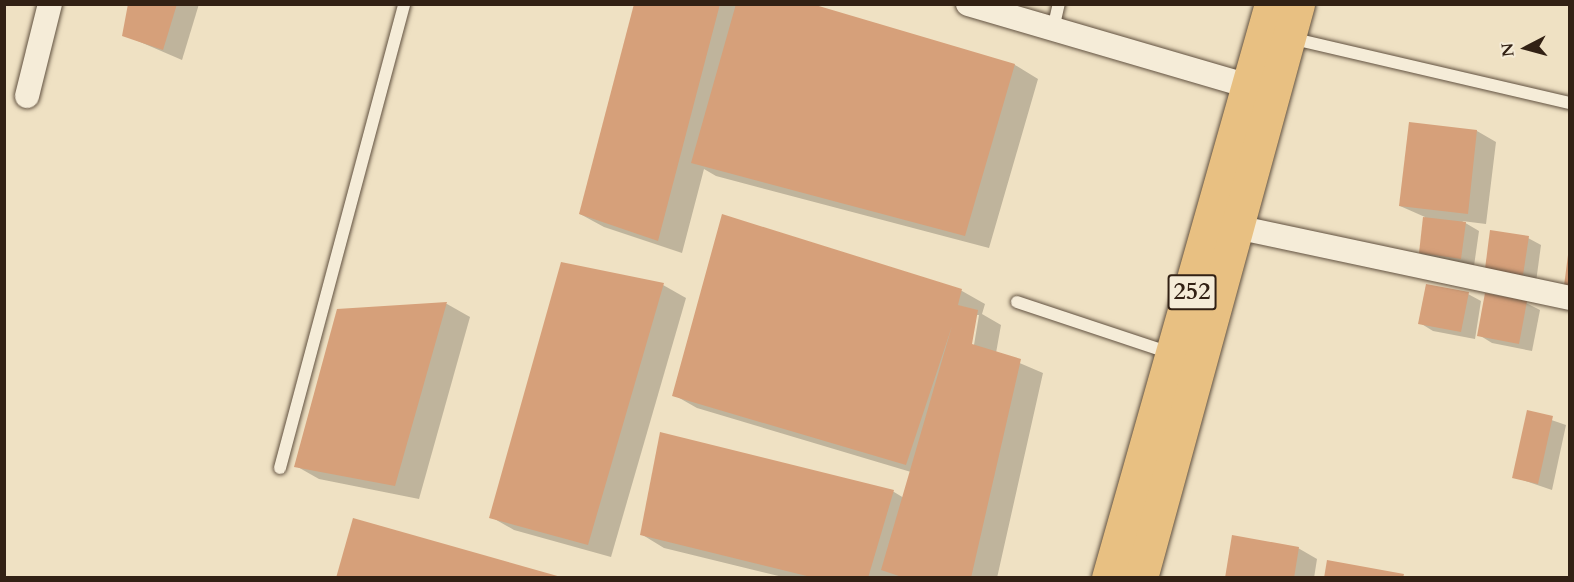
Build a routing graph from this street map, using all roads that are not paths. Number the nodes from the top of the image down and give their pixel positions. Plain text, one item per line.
1 (50, 4) edge
2 (404, 4) edge
3 (968, 4) edge
4 (1059, 4) edge
5 (1298, 4) edge
6 (1053, 28) junction
7 (1284, 30) edge
8 (1261, 90) junction
9 (27, 96) dead end
10 (1569, 103) edge
11 (1248, 229) junction
12 (1569, 298) edge
13 (1017, 302) dead end
14 (1174, 355) junction
15 (280, 468) dead end
16 (1108, 578) edge
17 (1141, 578) edge

1 - 9 street
2 - 15 lane
3 - 6 street
4 - 6 lane
5 - 7 main road, 252
6 - 8 street
7 - 8 main road, 252
7 - 10 lane
8 - 11 main road, 252
11 - 12 street
11 - 14 main road, 252
11 - 17 main road, 252
13 - 14 lane
14 - 16 main road, 252

